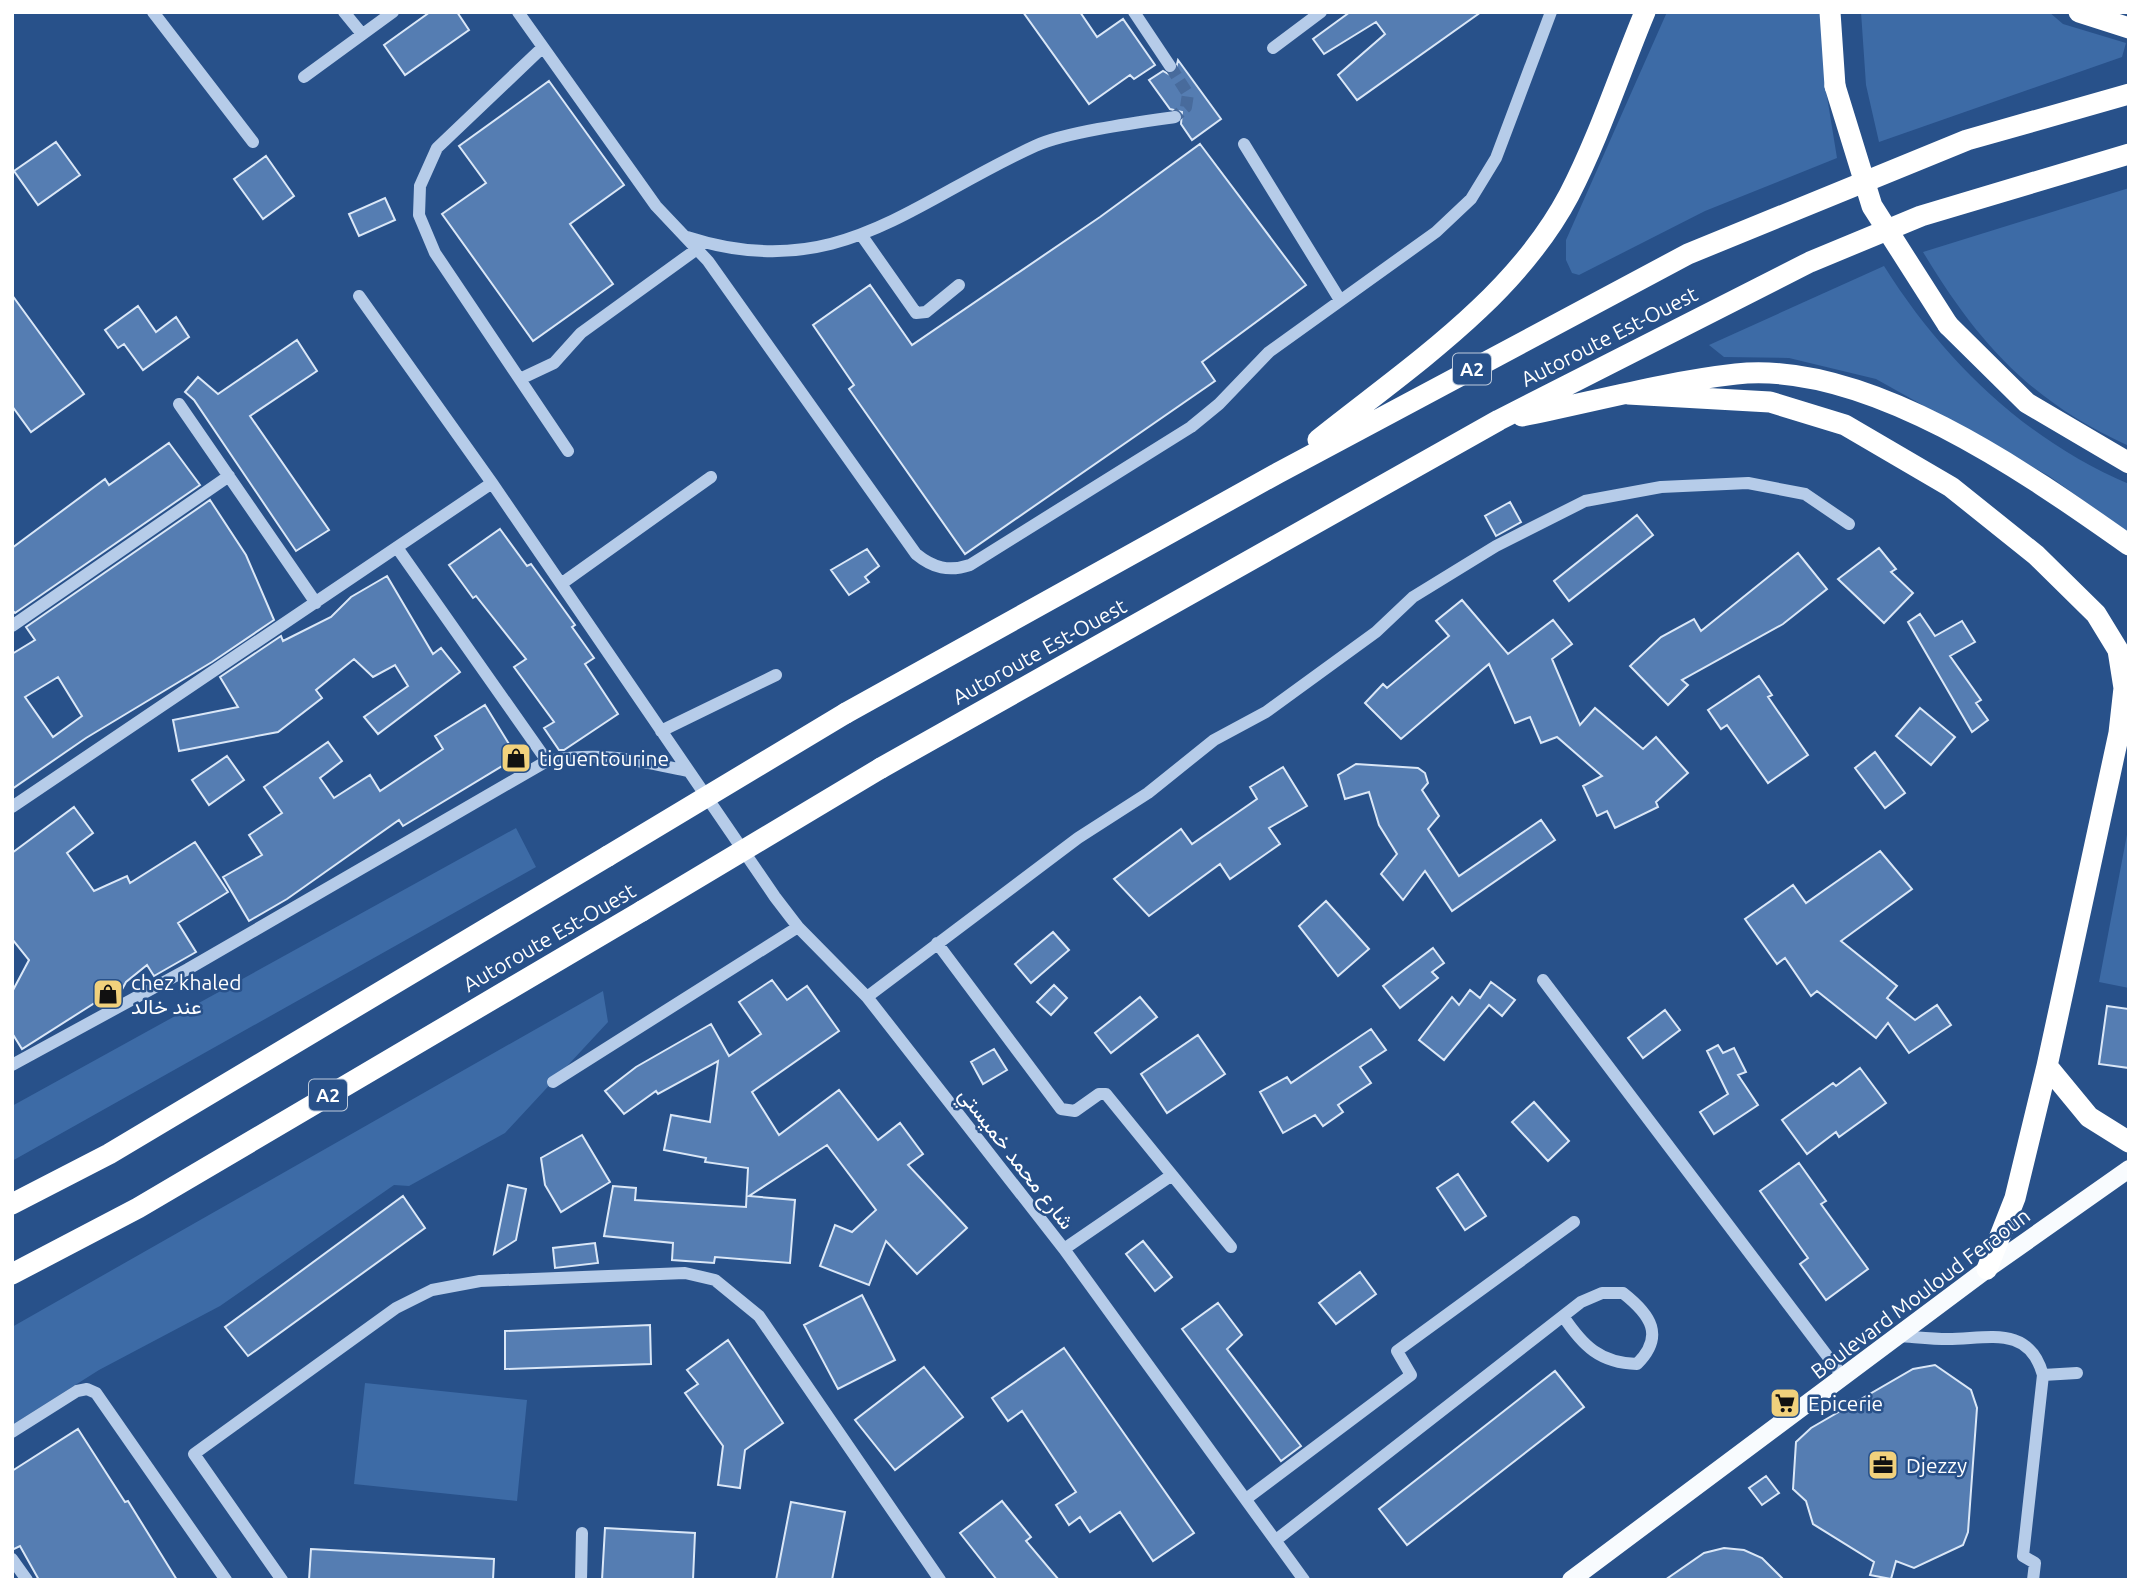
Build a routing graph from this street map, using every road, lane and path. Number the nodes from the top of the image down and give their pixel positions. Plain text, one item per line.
1 (153, 12) edge
2 (344, 12) edge
3 (393, 12) edge
4 (518, 12) edge
5 (1134, 12) edge
6 (1321, 12) edge
7 (1551, 12) edge
8 (1645, 12) edge
9 (1830, 12) edge
10 (2079, 12) edge
11 (2129, 28) edge
12 (362, 34) junction
13 (542, 48) junction
14 (1273, 48) dead end
15 (1170, 66) tunnel mouth
16 (304, 77) dead end
17 (2129, 94) edge
18 (1175, 117) dead end
19 (253, 142) dead end
20 (1244, 144) dead end
21 (2129, 154) edge
22 (685, 236) junction
23 (862, 236) junction
24 (697, 249) junction
25 (959, 285) dead end
26 (359, 296) dead end
27 (1340, 300) junction
28 (520, 379) junction
29 (1628, 394) junction
30 (178, 404) dead end
31 (1499, 420) junction
32 (568, 451) dead end
33 (2129, 463) edge
34 (1278, 473) junction
35 (229, 476) junction
36 (711, 477) dead end
37 (492, 483) junction
38 (1849, 524) dead end
39 (2129, 545) edge
40 (398, 549) junction
41 (561, 584) junction
42 (316, 603) junction
43 (12, 626) edge
44 (776, 675) dead end
45 (661, 731) junction
46 (547, 761) junction
47 (688, 771) junction
48 (12, 807) edge
49 (798, 927) junction
50 (937, 943) junction
51 (1543, 980) dead end
52 (867, 997) junction
53 (15, 1059) edge
54 (2047, 1066) junction
55 (554, 1082) dead end
56 (2129, 1142) edge
57 (2129, 1169) edge
58 (1172, 1175) junction
59 (12, 1204) edge
60 (1574, 1222) dead end
61 (1231, 1247) dead end
62 (1064, 1249) junction
63 (1987, 1269) junction
64 (12, 1274) edge
65 (1563, 1316) junction
66 (1899, 1336) junction
67 (2077, 1373) dead end
68 (2043, 1375) junction
69 (1844, 1378) junction
70 (12, 1432) edge
71 (1247, 1499) junction
72 (583, 1533) dead end
73 (1276, 1540) junction
74 (12, 1559) edge
75 (27, 1580) edge
76 (226, 1580) edge
77 (282, 1580) edge
78 (581, 1580) edge
79 (940, 1580) edge
80 (1304, 1580) edge
81 (1571, 1580) edge
82 (2033, 1580) edge

1 - 19 street
2 - 12 street
3 - 12 street
4 - 13 street
5 - 15 street
6 - 14 street
7 - 27 street
8 - 34 highway
9 - 33 highway, bridge
10 - 11 highway
12 - 16 street
13 - 22 street
13 - 28 street
17 - 34 highway, Autoroute Est-Ouest / A2
18 - 23 street
20 - 27 street
21 - 31 highway, Autoroute Est-Ouest / A2
22 - 23 street
22 - 24 street
23 - 25 street
24 - 27 street
24 - 28 street
26 - 37 street, شارع محمد خميستي
28 - 32 street
29 - 31 highway
29 - 39 highway
29 - 54 highway
30 - 35 street
31 - 64 highway, Autoroute Est-Ouest / A2, bridge
34 - 59 highway, Autoroute Est-Ouest / A2, bridge
35 - 42 street
35 - 43 street
36 - 41 street
37 - 40 street
37 - 41 street, شارع محمد خميستي
38 - 50 street
40 - 42 street
40 - 46 street
41 - 45 street, شارع محمد خميستي
42 - 48 street
44 - 45 street
45 - 47 street, شارع محمد خميستي
46 - 47 street
46 - 53 street
47 - 49 street, شارع محمد خميستي
49 - 52 street, شارع محمد خميستي
49 - 55 street
50 - 52 street
50 - 58 street
51 - 69 street
52 - 62 street, شارع محمد خميستي
54 - 56 highway
54 - 63 highway
57 - 63 main road, Boulevard Mouloud Feraoun
58 - 61 street
58 - 62 street
60 - 71 street
62 - 71 street, شارع محمد خميستي
63 - 66 main road, Boulevard Mouloud Feraoun
65 - 65 street
65 - 73 street
66 - 68 street
66 - 69 main road, Boulevard Mouloud Feraoun
67 - 68 street
68 - 82 street
69 - 81 main road, Boulevard Mouloud Feraoun
70 - 76 street
71 - 73 street, شارع محمد خميستي
72 - 78 street
73 - 80 street, شارع محمد خميستي
74 - 75 street
77 - 79 street

